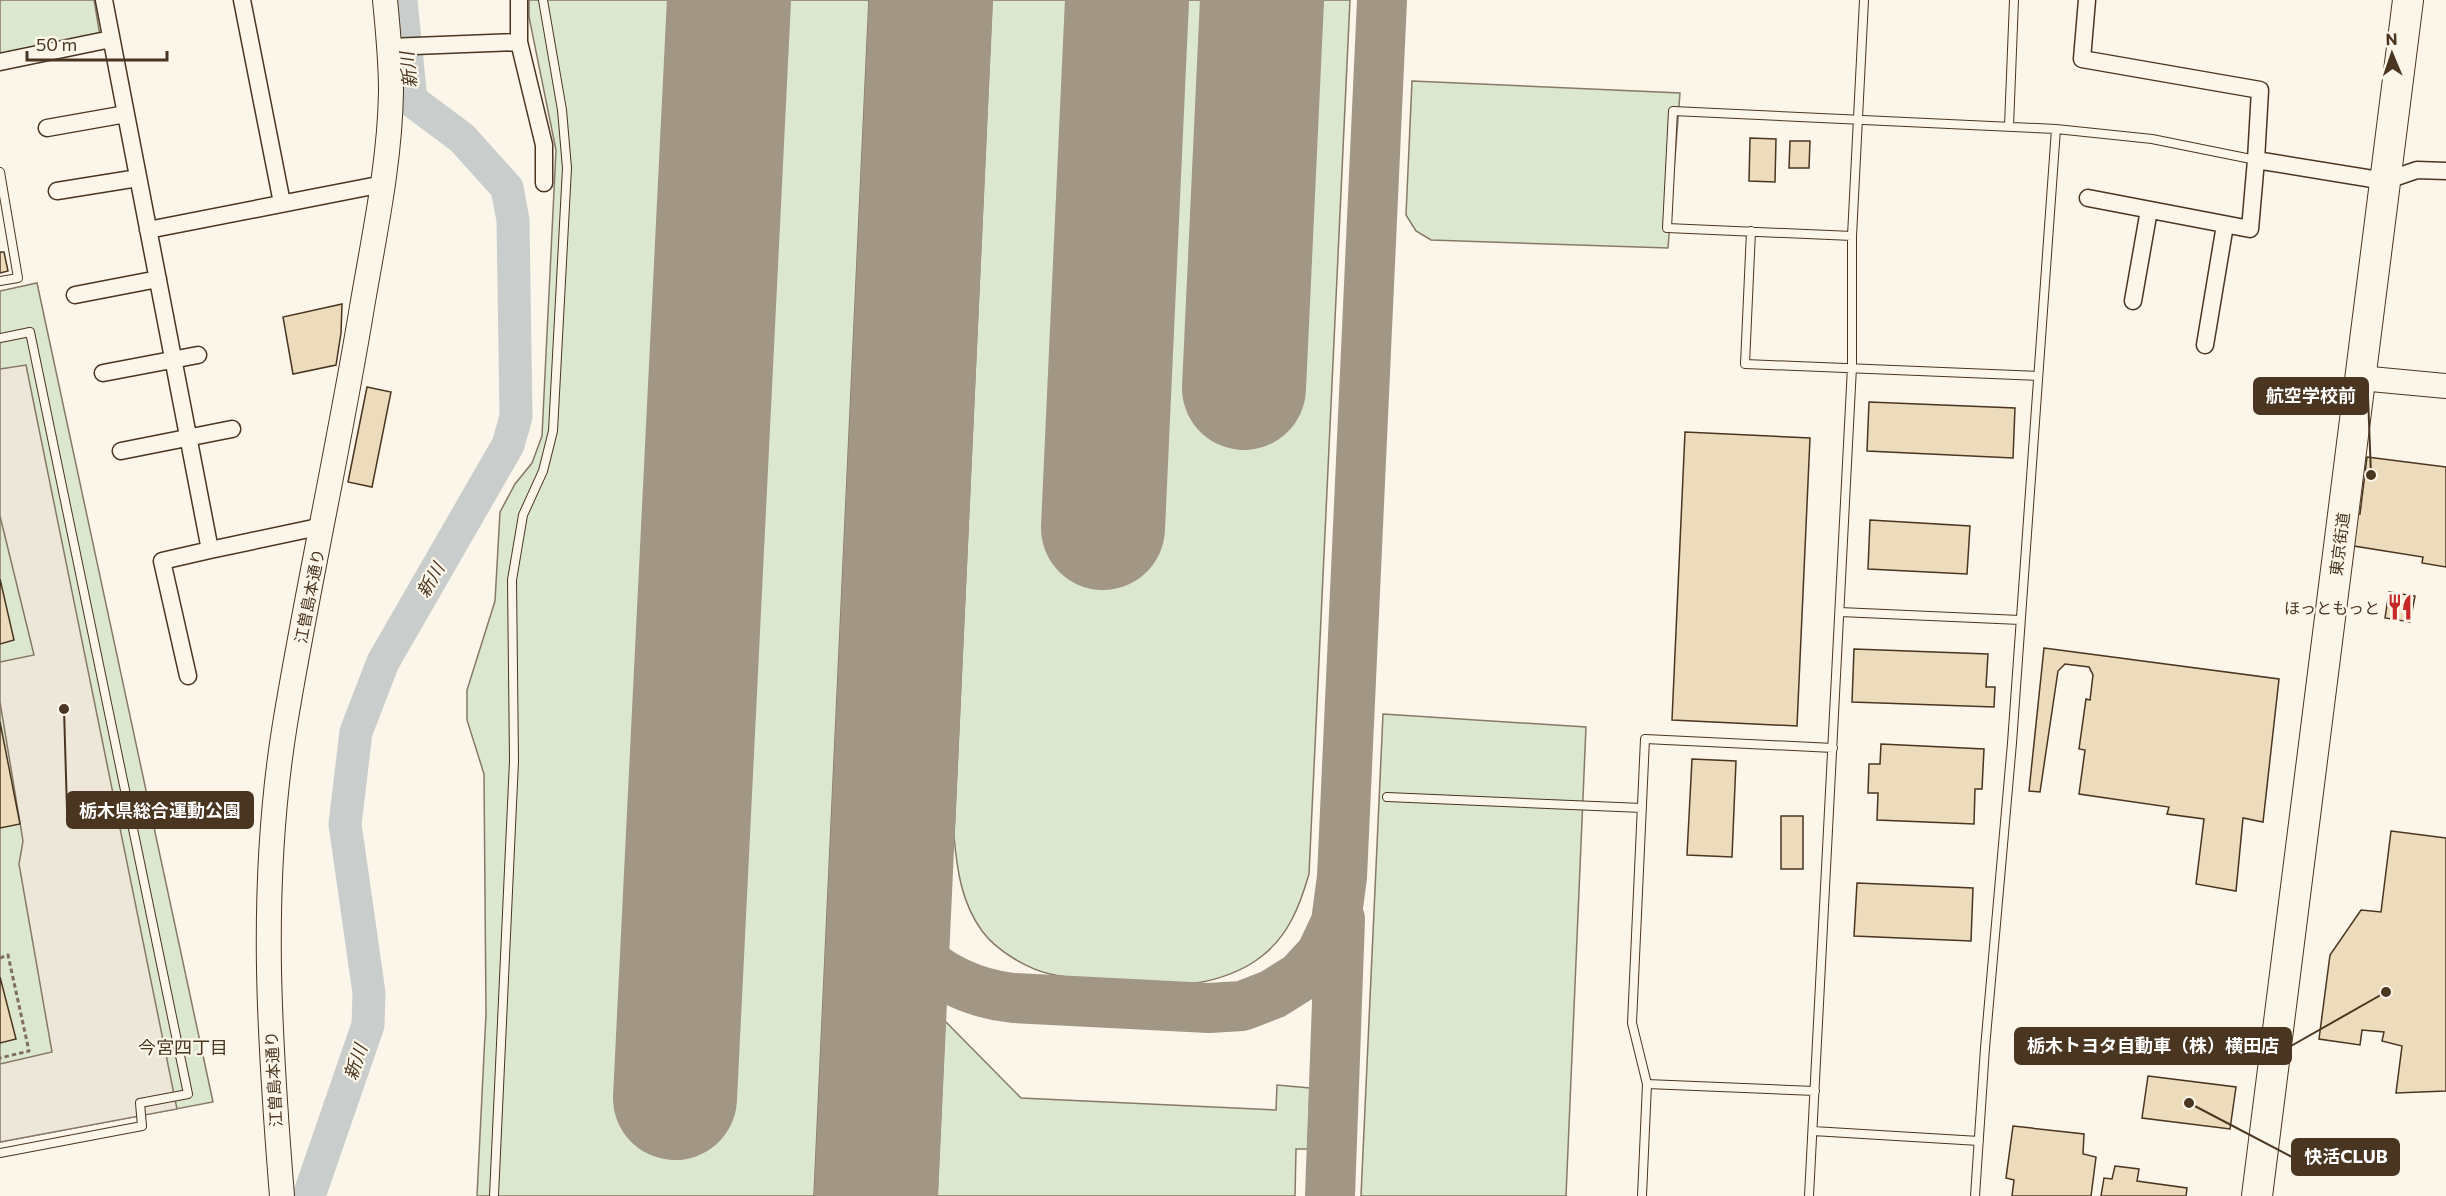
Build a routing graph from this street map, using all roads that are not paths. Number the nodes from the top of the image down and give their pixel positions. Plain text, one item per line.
1 (104, 0) edge
2 (242, 0) edge
3 (385, 0) edge
4 (519, 0) edge
5 (543, 0) edge
6 (1864, 0) edge
7 (2014, 0) edge
8 (2087, 0) edge
9 (2408, 0) edge
10 (111, 39) junction
11 (519, 42) junction
12 (389, 47) junction
13 (0, 62) edge
14 (126, 114) junction
15 (1859, 119) junction
16 (2009, 126) junction
17 (47, 128) dead end
18 (2056, 129) junction
19 (2256, 160) junction
20 (2446, 171) edge
21 (0, 172) edge
22 (138, 178) junction
23 (2385, 181) junction
24 (544, 183) dead end
25 (382, 184) junction
26 (57, 191) dead end
27 (2088, 198) dead end
28 (282, 203) junction
29 (2148, 210) junction
30 (2226, 225) junction
31 (148, 230) junction
32 (1751, 231) junction
33 (1852, 236) junction
34 (158, 279) junction
35 (0, 281) edge
36 (75, 295) dead end
37 (2133, 300) dead end
38 (0, 338) edge
39 (2205, 345) dead end
40 (198, 354) dead end
41 (174, 359) junction
42 (1852, 367) junction
43 (104, 373) dead end
44 (2038, 376) junction
45 (2360, 378) junction
46 (2446, 386) edge
47 (232, 429) dead end
48 (189, 437) junction
49 (121, 451) dead end
50 (323, 526) junction
51 (210, 550) junction
52 (1840, 612) junction
53 (2020, 620) junction
54 (188, 676) dead end
55 (1833, 747) junction
56 (1387, 797) dead end
57 (1642, 808) junction
58 (1647, 1084) junction
59 (1815, 1091) junction
60 (1813, 1131) junction
61 (1979, 1141) junction
62 (0, 1153) edge
63 (282, 1196) edge
64 (494, 1196) edge
65 (1642, 1196) edge
66 (1809, 1196) edge
67 (1975, 1196) edge
68 (2257, 1196) edge

1 - 10 street
2 - 28 street
3 - 12 street, 江曽島本通り
4 - 11 street
5 - 64 lane
6 - 15 lane
7 - 16 lane
8 - 19 street
9 - 23 highway, 東京街道
10 - 13 street
10 - 14 street
11 - 12 street
11 - 24 street
12 - 25 street, 江曽島本通り
14 - 17 street
14 - 22 street
15 - 16 lane
15 - 32 lane
15 - 33 lane
16 - 18 lane
18 - 19 lane
18 - 44 lane
19 - 23 street
19 - 30 street
20 - 23 street
21 - 35 lane
22 - 26 street
22 - 31 street
23 - 45 highway, 東京街道
25 - 28 street
25 - 50 street, 江曽島本通り
27 - 29 street
28 - 31 street
29 - 30 street
29 - 37 street
30 - 39 street
31 - 34 street
32 - 33 lane
32 - 42 lane
33 - 42 lane
34 - 36 street
34 - 41 street
38 - 62 lane
40 - 41 street
41 - 43 street
41 - 48 street
42 - 44 lane
42 - 52 lane
44 - 53 lane
45 - 46 street
45 - 68 highway, 東京街道
47 - 48 street
48 - 49 street
48 - 51 street
50 - 51 street
50 - 63 street, 江曽島本通り
51 - 54 street
52 - 53 lane
52 - 55 lane
53 - 61 lane
55 - 57 lane
55 - 59 lane
56 - 57 lane
57 - 58 lane
58 - 59 lane
58 - 65 lane
59 - 60 lane
60 - 61 lane
60 - 66 lane
61 - 67 lane

